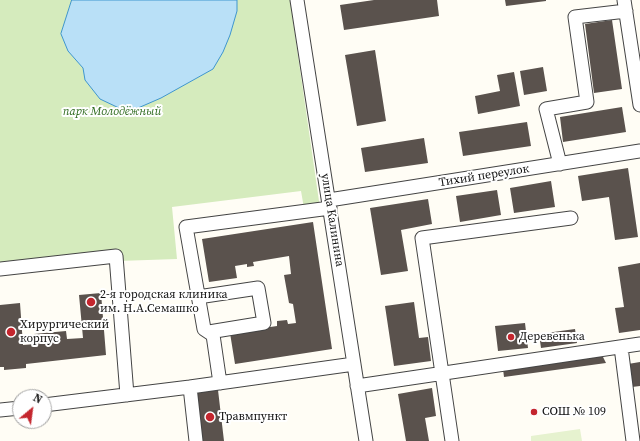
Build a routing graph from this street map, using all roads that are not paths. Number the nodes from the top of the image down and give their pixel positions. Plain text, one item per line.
1 (298, 0) edge
2 (625, 5) edge
3 (640, 105) edge
4 (640, 151) edge
5 (560, 164) junction
6 (329, 204) junction
7 (571, 218) dead end
8 (0, 269) edge
9 (198, 297) junction
10 (209, 332) junction
11 (640, 344) edge
12 (621, 346) junction
13 (354, 364) junction
14 (442, 372) junction
15 (220, 383) junction
16 (358, 386) junction
17 (190, 387) junction
18 (127, 395) junction
19 (52, 404) edge
20 (12, 409) edge
21 (0, 410) edge
22 (196, 441) edge
23 (366, 441) edge
24 (452, 441) edge
25 (633, 441) edge

1 - 6 street, улица Калинина
2 - 3 street
2 - 5 street
4 - 5 street, Тихий переулок
5 - 6 street, Тихий переулок
6 - 9 street, Тихий переулок
6 - 13 street, улица Калинина
7 - 14 street
8 - 18 street
9 - 10 street
9 - 10 street
10 - 15 street
11 - 12 street
12 - 14 street
12 - 25 street
13 - 15 street
13 - 16 street, улица Калинина
14 - 16 street
14 - 24 street
15 - 17 street
16 - 23 street, улица Калинина
17 - 18 street
17 - 22 street
18 - 19 street
20 - 21 street

